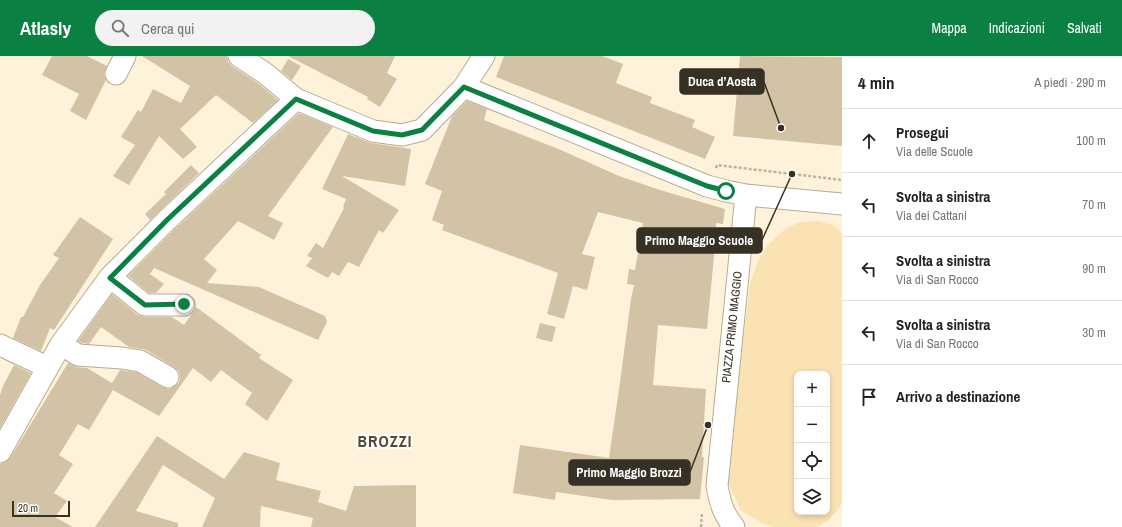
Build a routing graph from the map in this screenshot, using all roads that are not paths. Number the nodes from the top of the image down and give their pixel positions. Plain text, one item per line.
1 (239, 56) edge
2 (484, 56) edge
3 (464, 87) junction
4 (296, 99) junction
5 (746, 195) junction
6 (842, 204) edge
7 (110, 278) junction
8 (184, 304) dead end
9 (60, 344) junction
10 (0, 345) edge
11 (47, 367) junction
12 (168, 377) dead end
13 (0, 452) edge
14 (734, 527) edge

1 - 4 street
2 - 3 street
3 - 4 street
3 - 5 street
4 - 7 street
5 - 6 street
5 - 14 street, PIAZZA PRIMO MAGGIO
7 - 8 street
7 - 9 street
9 - 11 street
9 - 12 street
10 - 11 street
11 - 13 street

